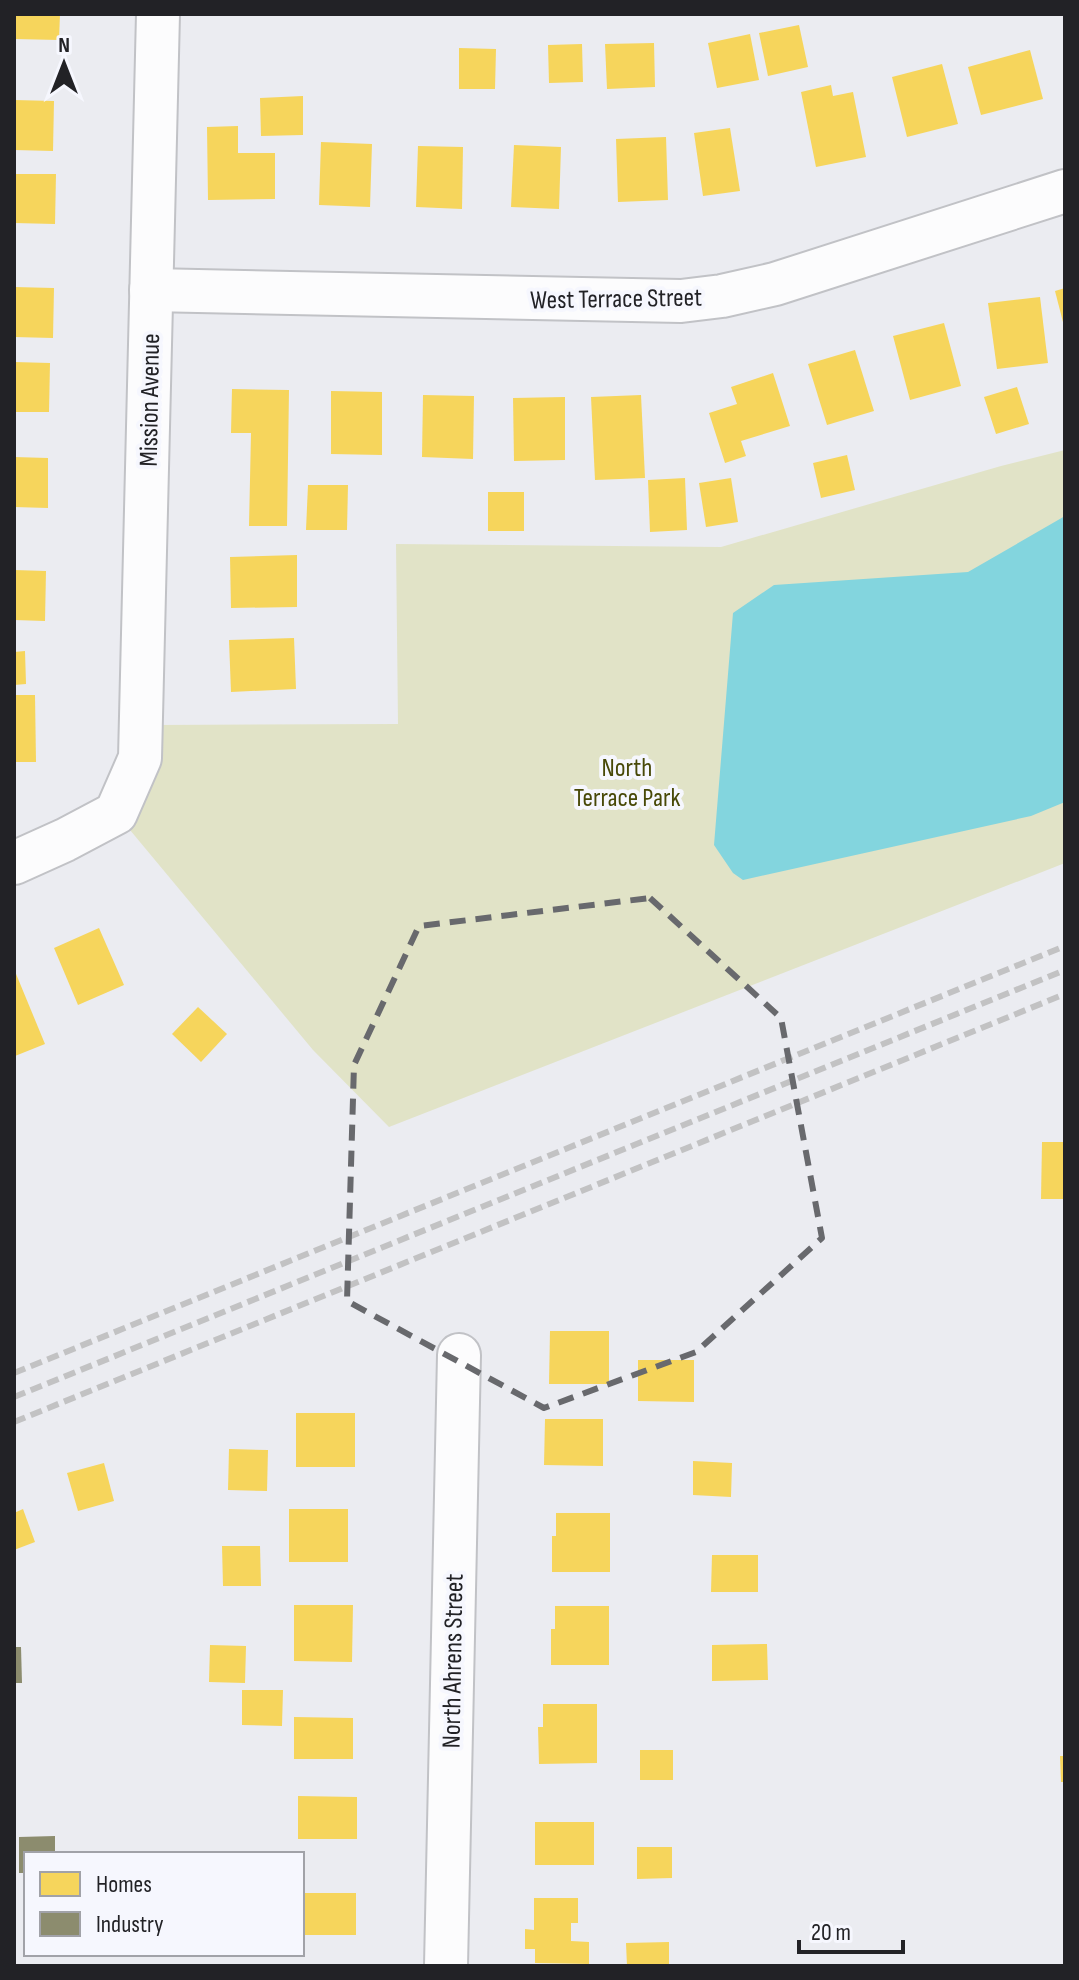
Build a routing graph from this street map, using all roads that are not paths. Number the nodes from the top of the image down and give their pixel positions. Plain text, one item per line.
1 (158, 14) edge
2 (1065, 191) edge
3 (151, 290) junction
4 (14, 863) edge
5 (459, 1355) dead end
6 (446, 1966) edge

1 - 3 street, Mission Avenue
2 - 3 street, West Terrace Street
3 - 4 street, Mission Avenue
5 - 6 street, North Ahrens Street

